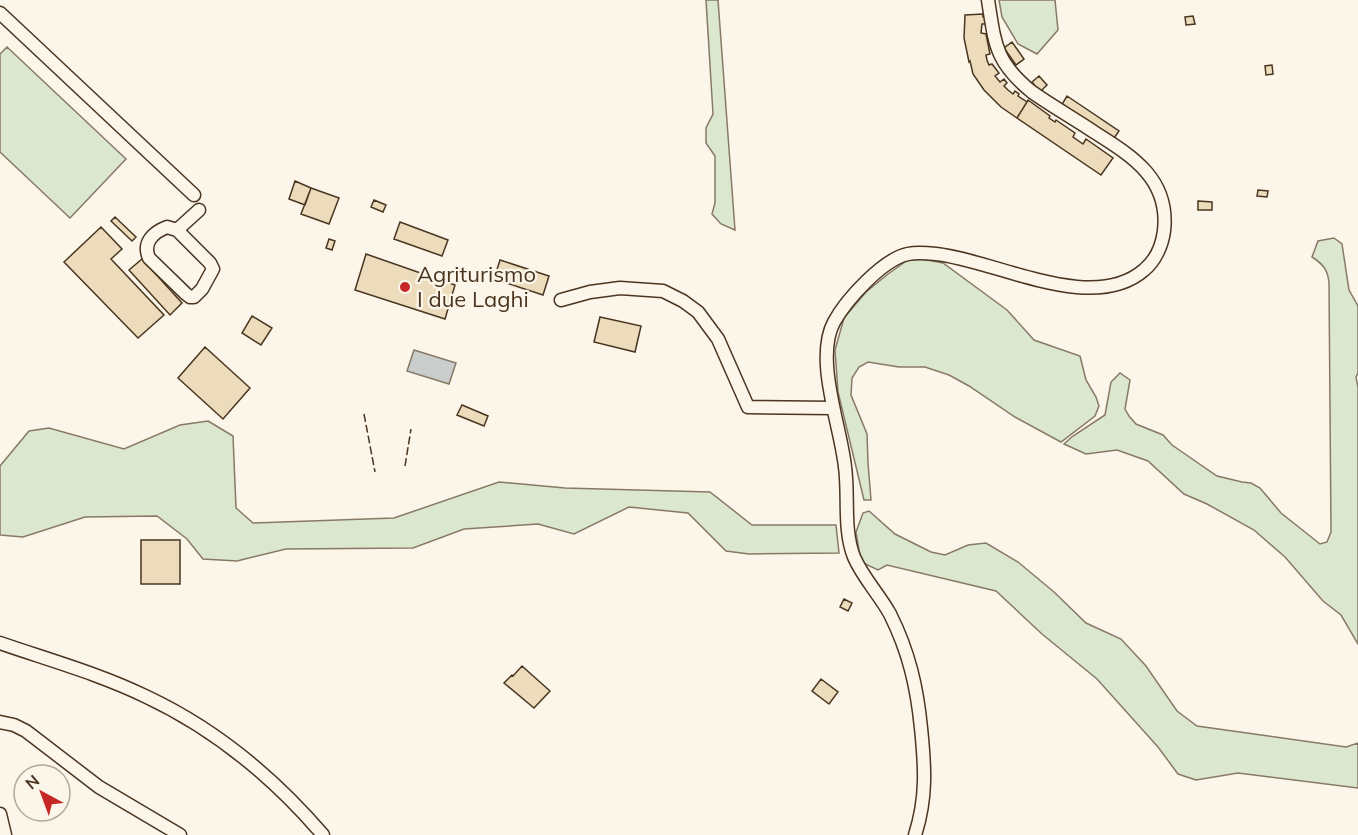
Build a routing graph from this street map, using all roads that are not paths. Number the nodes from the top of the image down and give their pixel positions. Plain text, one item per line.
1 (988, 0) edge
2 (0, 13) edge
3 (194, 195) dead end
4 (199, 210) dead end
5 (177, 230) junction
6 (561, 300) dead end
7 (833, 408) junction
8 (0, 643) edge
9 (0, 722) edge
10 (0, 814) edge
11 (5, 835) edge
12 (180, 835) edge
13 (323, 835) edge
14 (915, 835) edge

1 - 7 street
2 - 3 street
4 - 5 street
5 - 5 street
6 - 7 street
7 - 14 street
8 - 13 street
9 - 12 street
10 - 11 street

